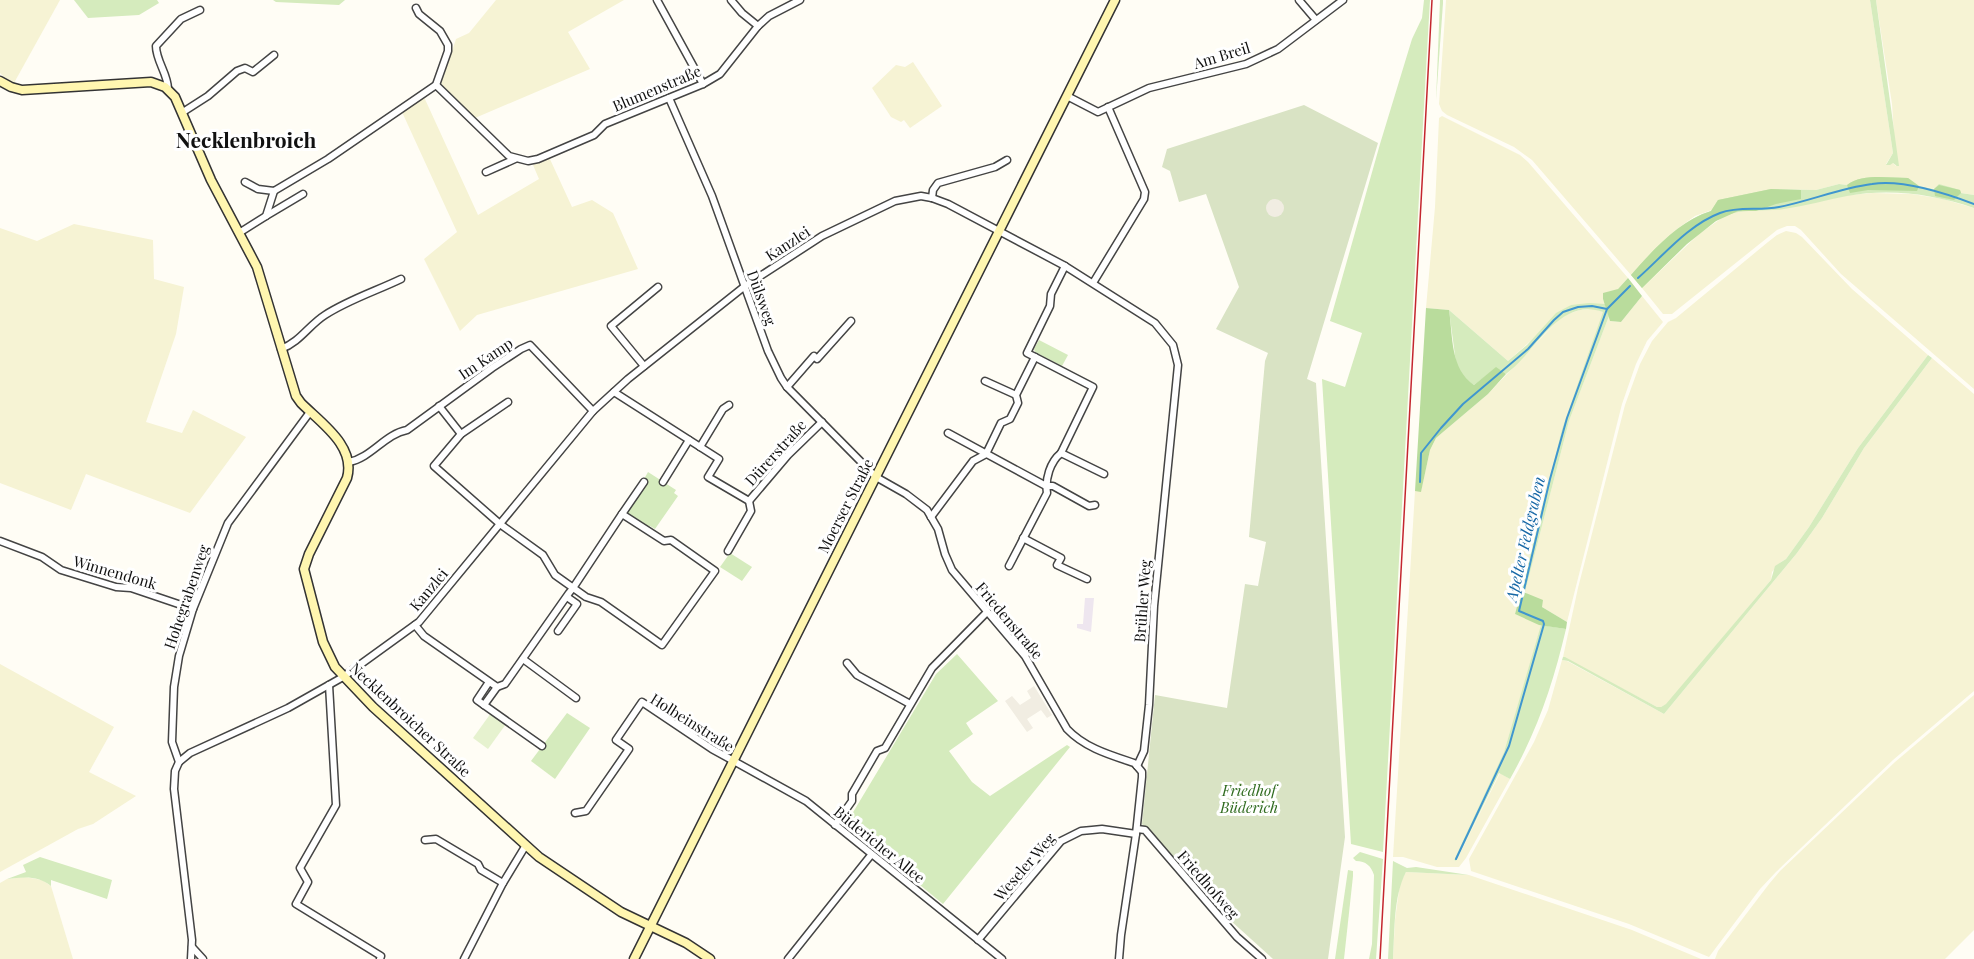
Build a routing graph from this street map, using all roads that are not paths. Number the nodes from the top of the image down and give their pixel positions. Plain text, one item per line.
1 (657, 0) edge
2 (731, 0) edge
3 (801, 0) edge
4 (1116, 0) edge
5 (1299, 0) edge
6 (1342, 0) edge
7 (416, 8) dead end
8 (200, 10) dead end
9 (1316, 20) junction
10 (758, 26) junction
11 (274, 56) dead end
12 (0, 81) edge
13 (703, 84) junction
14 (436, 85) junction
15 (168, 89) junction
16 (1067, 96) junction
17 (669, 98) junction
18 (1108, 107) junction
19 (183, 112) junction
20 (515, 159) junction
21 (1007, 160) dead end
22 (486, 172) dead end
23 (245, 182) dead end
24 (274, 191) junction
25 (303, 194) dead end
26 (932, 198) junction
27 (266, 216) junction
28 (999, 230) junction
29 (239, 233) junction
30 (1065, 266) junction
31 (401, 279) dead end
32 (1093, 283) junction
33 (745, 286) junction
34 (658, 287) dead end
35 (851, 321) dead end
36 (281, 349) junction
37 (1035, 357) junction
38 (644, 366) junction
39 (985, 381) dead end
40 (787, 387) junction
41 (614, 392) junction
42 (1016, 395) junction
43 (508, 402) dead end
44 (729, 405) dead end
45 (440, 406) junction
46 (593, 411) junction
47 (310, 412) junction
48 (822, 422) junction
49 (948, 433) dead end
50 (461, 435) junction
51 (689, 440) junction
52 (700, 447) junction
53 (974, 448) junction
54 (1061, 453) junction
55 (986, 454) junction
56 (973, 461) junction
57 (349, 462) junction
58 (1104, 474) dead end
59 (876, 477) junction
60 (644, 482) dead end
61 (663, 482) dead end
62 (1046, 486) junction
63 (749, 501) junction
64 (1095, 505) dead end
65 (622, 514) junction
66 (931, 517) junction
67 (500, 524) junction
68 (1023, 538) junction
69 (0, 541) edge
70 (728, 551) dead end
71 (1008, 566) dead end
72 (1087, 579) dead end
73 (573, 588) junction
74 (567, 597) junction
75 (193, 609) junction
76 (987, 612) junction
77 (415, 625) junction
78 (558, 632) dead end
79 (523, 659) junction
80 (847, 663) dead end
81 (343, 677) junction
82 (489, 682) junction
83 (329, 685) junction
84 (497, 687) junction
85 (576, 698) dead end
86 (484, 705) junction
87 (910, 705) junction
88 (542, 746) dead end
89 (732, 761) junction
90 (179, 762) junction
91 (1137, 766) junction
92 (575, 813) dead end
93 (835, 825) junction
94 (1137, 831) junction
95 (425, 840) dead end
96 (526, 845) junction
97 (872, 855) junction
98 (503, 883) junction
99 (650, 927) junction
100 (978, 940) junction
101 (192, 947) junction
102 (191, 959) edge
103 (203, 959) edge
104 (380, 959) edge
105 (464, 959) edge
106 (634, 959) edge
107 (710, 959) edge
108 (788, 959) edge
109 (1002, 959) edge
110 (1119, 959) edge
111 (1262, 959) edge

1 - 13 street
2 - 10 street
3 - 10 street, Blumenstraße
4 - 16 main road, Moerser Straße
5 - 9 street
6 - 9 street, Am Breil
7 - 14 street
8 - 15 street
9 - 18 street, Am Breil
10 - 13 street, Blumenstraße
11 - 19 street
12 - 15 main road
13 - 17 street, Blumenstraße
14 - 20 street
14 - 24 street
15 - 19 main road
16 - 18 street, Am Breil
16 - 28 main road, Moerser Straße
17 - 20 street, Blumenstraße
17 - 33 street, Dülsweg
18 - 32 street
19 - 29 main road
20 - 22 street, Blumenstraße
21 - 26 street
23 - 24 street
24 - 27 street
25 - 27 street
26 - 28 street, Kanzlei
26 - 33 street, Kanzlei
27 - 29 street
28 - 30 street, Brühler Weg
28 - 59 main road, Moerser Straße
29 - 36 main road
30 - 32 street, Brühler Weg
30 - 37 street
31 - 36 street
32 - 91 street, Brühler Weg
33 - 38 street, Kanzlei
33 - 40 street, Dülsweg
34 - 38 street
35 - 40 street
36 - 47 main road
37 - 42 street
37 - 54 street
38 - 41 street, Kanzlei
39 - 42 street
40 - 48 street, Dülsweg
41 - 46 street, Kanzlei
41 - 51 street, Dürerstraße
42 - 55 street
43 - 50 street
44 - 52 street
45 - 46 street, Im Kamp
45 - 50 street
45 - 57 street, Im Kamp
46 - 67 street, Kanzlei
47 - 57 main road
47 - 75 street, Hohegrabenweg
48 - 59 street, Dülsweg
48 - 63 street, Dürerstraße
49 - 53 street
50 - 67 street
51 - 52 street, Dürerstraße
51 - 61 street
52 - 63 street, Dürerstraße
53 - 55 street
53 - 56 street
54 - 58 street
54 - 62 street
55 - 56 street
55 - 62 street
56 - 66 street
57 - 81 main road, Necklenbroicher Straße
59 - 66 street, Friedenstraße
59 - 89 main road, Moerser Straße
60 - 65 street
62 - 64 street
62 - 68 street
63 - 70 street, Dürerstraße
65 - 73 street
65 - 73 street
66 - 76 street, Friedenstraße
67 - 73 street
67 - 77 street, Kanzlei
68 - 71 street
68 - 72 street
69 - 75 street, Winnendonk
73 - 74 street
74 - 78 street
74 - 79 street
75 - 90 street, Hohegrabenweg
76 - 87 street
76 - 91 street, Friedenstraße
77 - 81 street, Kanzlei
77 - 82 street
79 - 84 street
79 - 85 street
80 - 87 street
81 - 83 street, Kanzlei
81 - 96 main road, Necklenbroicher Straße
82 - 84 street
82 - 86 street
83 - 90 street, Kanzlei
83 - 104 street
84 - 86 street
86 - 88 street
87 - 93 street
89 - 92 street, Holbeinstraße
89 - 93 street, Büdericher Allee
89 - 99 main road, Moerser Straße
90 - 101 street, Hohegrabenweg
91 - 94 street, Brühler Weg
93 - 97 street, Büdericher Allee
94 - 100 street, Weseler Weg
94 - 110 street, Brühler Weg
94 - 111 street, Friedhofweg
95 - 98 street
96 - 98 street
96 - 99 main road, Necklenbroicher Straße
97 - 100 street, Büdericher Allee
97 - 108 street
98 - 105 street
99 - 106 main road, Moerser Straße
99 - 107 main road, Necklenbroicher Straße
100 - 109 street, Büdericher Allee
101 - 102 street, Hohegrabenweg
101 - 103 street

